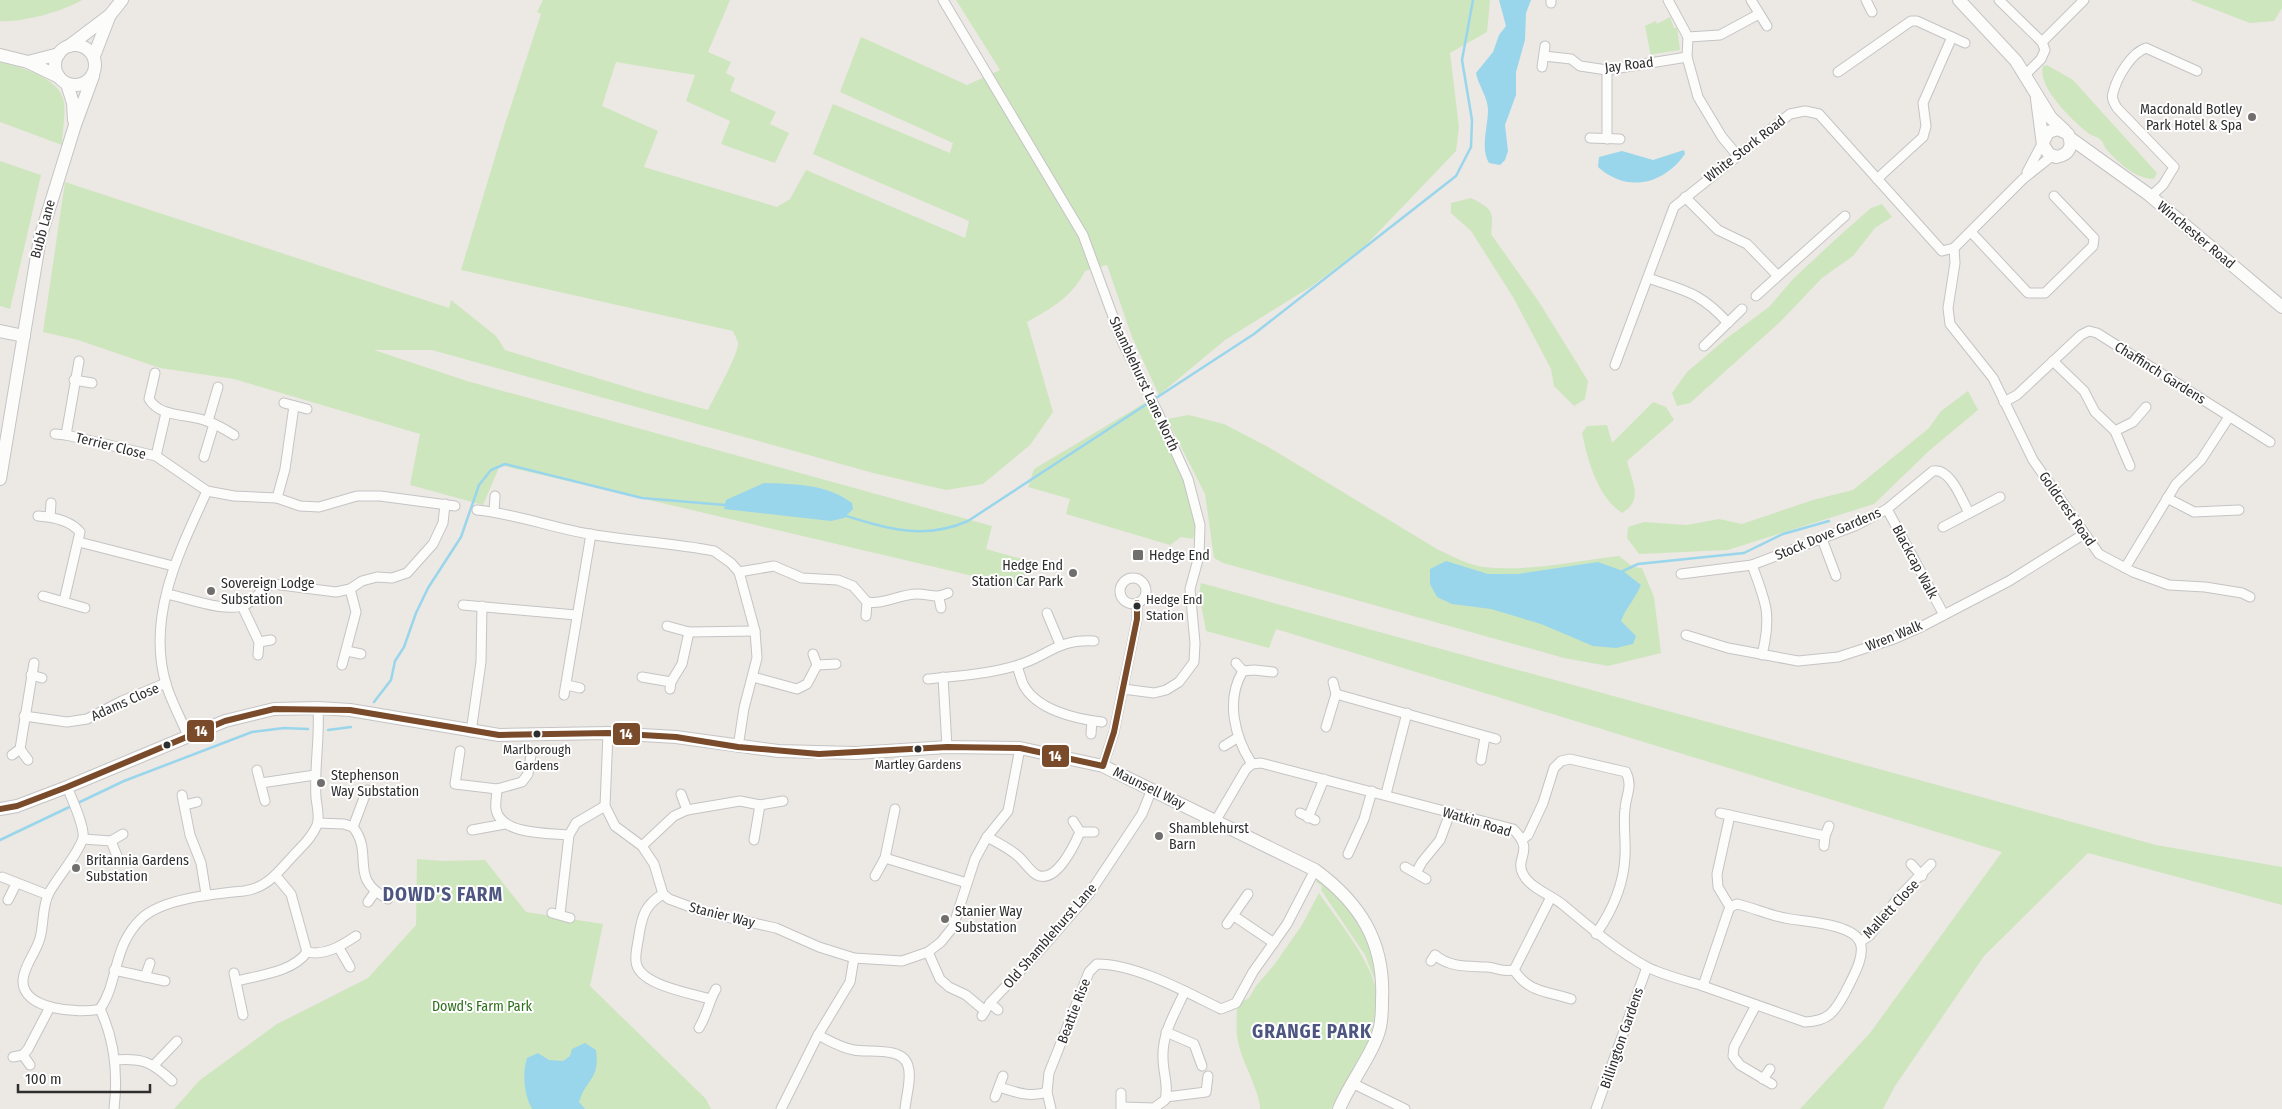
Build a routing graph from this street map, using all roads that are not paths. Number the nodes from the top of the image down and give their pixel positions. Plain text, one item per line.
1 (122, 0) edge
2 (944, 0) edge
3 (1668, 0) edge
4 (1751, 0) edge
5 (1866, 0) edge
6 (1959, 0) edge
7 (1999, 0) edge
8 (2084, 0) edge
9 (1872, 12) dead end
10 (1759, 14) junction
11 (110, 15) junction
12 (1767, 26) dead end
13 (1688, 37) junction
14 (1952, 37) junction
15 (2042, 42) junction
16 (1965, 43) dead end
17 (1545, 46) dead end
18 (64, 50) junction
19 (0, 55) edge
20 (94, 56) junction
21 (1544, 56) junction
22 (1687, 57) junction
23 (28, 62) junction
24 (1542, 67) dead end
25 (1607, 70) junction
26 (2197, 71) dead end
27 (1838, 72) dead end
28 (2026, 74) junction
29 (93, 76) junction
30 (63, 81) junction
31 (2036, 92) junction
32 (74, 125) junction
33 (2068, 135) junction
34 (1590, 138) dead end
35 (1607, 139) junction
36 (1620, 139) dead end
37 (2043, 142) junction
38 (2067, 153) junction
39 (1737, 155) junction
40 (2052, 156) junction
41 (2108, 164) junction
42 (1877, 179) junction
43 (2023, 179) junction
44 (2054, 196) dead end
45 (2150, 196) junction
46 (1685, 197) junction
47 (1845, 216) dead end
48 (1971, 232) junction
49 (1954, 248) junction
50 (1778, 276) junction
51 (1648, 278) junction
52 (1756, 296) dead end
53 (2282, 307) edge
54 (1742, 309) dead end
55 (1728, 323) junction
56 (0, 330) edge
57 (24, 336) junction
58 (1704, 346) dead end
59 (79, 361) dead end
60 (2053, 361) junction
61 (1615, 365) dead end
62 (156, 377) dead end
63 (74, 380) junction
64 (92, 383) dead end
65 (218, 387) dead end
66 (2004, 402) junction
67 (284, 403) dead end
68 (294, 406) junction
69 (2146, 407) dead end
70 (307, 409) dead end
71 (166, 413) junction
72 (2229, 417) junction
73 (211, 422) junction
74 (2115, 431) junction
75 (55, 434) dead end
76 (66, 435) junction
77 (234, 435) dead end
78 (2270, 442) dead end
79 (156, 456) junction
80 (204, 456) dead end
81 (2130, 466) dead end
82 (0, 479) edge
83 (206, 491) junction
84 (494, 496) dead end
85 (2000, 497) dead end
86 (277, 498) junction
87 (2167, 498) junction
88 (52, 503) dead end
89 (445, 504) junction
90 (456, 506) dead end
91 (1887, 509) junction
92 (477, 510) dead end
93 (2239, 510) dead end
94 (494, 512) junction
95 (1970, 513) junction
96 (38, 516) dead end
97 (50, 517) junction
98 (1943, 527) dead end
99 (591, 534) junction
100 (2084, 534) junction
101 (1822, 538) junction
102 (79, 542) junction
103 (1752, 565) junction
104 (173, 566) junction
105 (2125, 568) junction
106 (739, 572) junction
107 (1681, 574) dead end
108 (1836, 576) dead end
109 (350, 589) junction
110 (948, 593) dead end
111 (167, 594) junction
112 (43, 596) dead end
113 (2250, 597) dead end
114 (939, 598) junction
115 (64, 602) junction
116 (867, 602) junction
117 (1137, 603) dead end
118 (463, 605) dead end
119 (242, 606) junction
120 (482, 606) junction
121 (85, 608) dead end
122 (941, 608) dead end
123 (1046, 613) dead end
124 (576, 615) junction
125 (1944, 615) junction
126 (866, 616) dead end
127 (667, 626) dead end
128 (689, 632) junction
129 (755, 632) junction
130 (1686, 635) dead end
131 (271, 640) dead end
132 (1094, 641) dead end
133 (259, 642) junction
134 (1060, 644) junction
135 (347, 651) junction
136 (361, 654) dead end
137 (813, 654) dead end
138 (258, 655) dead end
139 (1762, 655) junction
140 (34, 663) dead end
141 (1236, 663) dead end
142 (836, 664) dead end
143 (342, 665) dead end
144 (817, 665) junction
145 (1017, 666) junction
146 (1243, 671) junction
147 (1272, 672) dead end
148 (31, 675) junction
149 (642, 677) dead end
150 (753, 677) junction
151 (42, 678) dead end
152 (943, 678) junction
153 (928, 679) dead end
154 (1333, 682) dead end
155 (166, 683) junction
156 (567, 685) junction
157 (580, 688) dead end
158 (1123, 689) junction
159 (1336, 694) junction
160 (564, 696) dead end
161 (318, 708) junction
162 (1407, 713) junction
163 (24, 716) junction
164 (1326, 727) dead end
165 (471, 732) junction
166 (608, 733) junction
167 (1091, 734) dead end
168 (188, 736) junction
169 (1485, 737) junction
170 (1237, 738) junction
171 (1496, 739) dead end
172 (1224, 746) dead end
173 (738, 747) junction
174 (947, 747) junction
175 (1020, 748) junction
176 (20, 749) junction
177 (460, 751) dead end
178 (12, 755) dead end
179 (532, 755) dead end
180 (28, 760) dead end
181 (1481, 760) dead end
182 (1252, 764) junction
183 (1103, 766) junction
184 (257, 770) dead end
185 (315, 775) junction
186 (1324, 779) junction
187 (262, 783) junction
188 (67, 787) junction
189 (497, 789) junction
190 (1152, 789) junction
191 (367, 790) dead end
192 (1372, 791) junction
193 (681, 794) dead end
194 (1386, 794) junction
195 (265, 801) dead end
196 (783, 801) dead end
197 (197, 802) dead end
198 (760, 805) junction
199 (605, 806) junction
200 (0, 809) edge
201 (895, 809) dead end
202 (687, 810) junction
203 (1300, 813) dead end
204 (1450, 813) junction
205 (1216, 820) junction
206 (1073, 821) dead end
207 (318, 823) junction
208 (505, 824) junction
209 (1829, 826) dead end
210 (353, 827) junction
211 (472, 830) dead end
212 (1080, 832) junction
213 (1094, 832) dead end
214 (123, 834) dead end
215 (569, 835) junction
216 (1825, 836) junction
217 (987, 837) junction
218 (82, 839) junction
219 (1523, 839) junction
220 (754, 840) dead end
221 (111, 842) junction
222 (642, 846) junction
223 (1824, 846) dead end
224 (1348, 854) dead end
225 (118, 856) dead end
226 (885, 858) junction
227 (1911, 864) dead end
228 (1931, 864) dead end
229 (1405, 867) dead end
230 (1315, 870) junction
231 (1416, 873) junction
232 (276, 876) junction
233 (875, 876) dead end
234 (1922, 876) junction
235 (2, 877) dead end
236 (1426, 879) dead end
237 (967, 883) junction
238 (16, 884) junction
239 (375, 892) junction
240 (206, 894) junction
241 (662, 894) junction
242 (1248, 894) dead end
243 (48, 895) junction
244 (1551, 897) junction
245 (388, 899) dead end
246 (8, 900) dead end
247 (368, 902) dead end
248 (1730, 907) junction
249 (1234, 916) junction
250 (570, 918) dead end
251 (1227, 924) dead end
252 (1596, 934) junction
253 (356, 936) dead end
254 (1860, 942) junction
255 (1274, 943) junction
256 (339, 948) junction
257 (307, 952) junction
258 (928, 952) junction
259 (1435, 954) dead end
260 (854, 958) junction
261 (150, 964) dead end
262 (350, 967) dead end
263 (1647, 967) junction
264 (114, 970) junction
265 (1514, 970) junction
266 (145, 977) junction
267 (166, 981) dead end
268 (1703, 986) junction
269 (716, 989) dead end
270 (1185, 991) junction
271 (710, 999) junction
272 (1571, 999) dead end
273 (1756, 1005) junction
274 (50, 1008) junction
275 (100, 1010) junction
276 (986, 1010) junction
277 (998, 1010) dead end
278 (243, 1015) dead end
279 (699, 1028) dead end
280 (1166, 1032) junction
281 (818, 1035) junction
282 (177, 1041) dead end
283 (23, 1055) junction
284 (14, 1057) dead end
285 (115, 1060) junction
286 (30, 1064) dead end
287 (154, 1064) junction
288 (1202, 1066) dead end
289 (1770, 1069) dead end
290 (1003, 1076) dead end
291 (1208, 1076) dead end
292 (1763, 1078) junction
293 (172, 1081) dead end
294 (1352, 1083) junction
295 (1772, 1084) dead end
296 (999, 1087) junction
297 (1047, 1092) junction
298 (1121, 1093) dead end
299 (995, 1097) dead end
300 (1166, 1097) junction
301 (1122, 1108) edge
302 (114, 1109) edge
303 (781, 1109) edge
304 (905, 1109) edge
305 (1051, 1109) edge
306 (1339, 1109) edge
307 (1405, 1109) edge
308 (1596, 1109) edge

1 - 11 street
2 - 158 street, Shamblehurst Lane North
3 - 13 street
4 - 10 street
5 - 9 street
6 - 28 street, Winchester Road
7 - 15 street
8 - 15 street
10 - 12 street
10 - 13 street
11 - 18 street
11 - 20 street
13 - 22 street
14 - 16 street
14 - 27 street
14 - 42 street
15 - 28 street
17 - 21 street
18 - 20 street
18 - 23 street
18 - 30 street
19 - 23 street
20 - 29 street
21 - 24 street
21 - 25 street, Jay Road
22 - 25 street, Jay Road
22 - 39 street
23 - 30 street
25 - 35 street
26 - 45 street
28 - 31 street, Winchester Road
29 - 30 street
29 - 32 street, Bubb Lane
30 - 32 street, Bubb Lane
31 - 33 street, Winchester Road
31 - 37 street, Winchester Road
32 - 57 street, Bubb Lane
33 - 37 street
33 - 38 street
33 - 41 street, Winchester Road
34 - 35 street
35 - 36 street
37 - 40 street
37 - 43 street
38 - 40 street
38 - 41 street, Winchester Road
39 - 42 street, White Stork Road
39 - 46 street, White Stork Road
40 - 43 street
41 - 45 street, Winchester Road
42 - 49 street, White Stork Road
43 - 48 street
44 - 48 street
45 - 53 street, Winchester Road
46 - 50 street
46 - 51 street, White Stork Road
47 - 50 street
48 - 49 street
49 - 66 street, Goldcrest Road
50 - 52 street
51 - 55 street
51 - 61 street, White Stork Road
54 - 55 street
55 - 58 street
56 - 57 street
57 - 82 street, Bubb Lane
59 - 63 street, Terrier Close
60 - 66 street, Chaffinch Gardens
60 - 72 street, Chaffinch Gardens
60 - 74 street
62 - 71 street
63 - 64 street
63 - 76 street, Terrier Close
65 - 73 street
66 - 100 street, Goldcrest Road
67 - 68 street
68 - 70 street
68 - 86 street
69 - 74 street
71 - 73 street
71 - 79 street, Terrier Close
72 - 78 street, Chaffinch Gardens
72 - 87 street
73 - 77 street
73 - 80 street
74 - 81 street
75 - 76 street, Terrier Close
76 - 79 street, Terrier Close
79 - 83 street, Terrier Close
83 - 86 street
83 - 104 street
84 - 94 street
85 - 95 street
86 - 89 street
87 - 93 street
87 - 105 street
88 - 97 street
89 - 90 street
89 - 109 street
91 - 95 street, Stock Dove Gardens
91 - 101 street, Stock Dove Gardens
91 - 125 street, Blackcap Walk
92 - 94 street
94 - 99 street
95 - 98 street
96 - 97 street
97 - 102 street
99 - 106 street
99 - 124 street
100 - 105 street, Goldcrest Road
100 - 125 street, Wren Walk
101 - 103 street, Stock Dove Gardens
101 - 108 street
102 - 104 street
102 - 115 street
103 - 107 street, Stock Dove Gardens
103 - 139 street
104 - 111 street
105 - 113 street, Goldcrest Road
106 - 116 street
106 - 129 street
109 - 119 street
109 - 135 street
110 - 114 street
111 - 119 street
111 - 155 street
112 - 115 street
114 - 116 street
114 - 122 street
115 - 121 street
116 - 126 street
117 - 158 street
118 - 120 street
119 - 133 street
120 - 124 street
120 - 165 street
123 - 134 street
124 - 156 street
125 - 139 street, Wren Walk
127 - 128 street
128 - 129 street
128 - 149 street
129 - 150 street
130 - 139 street, Wren Walk
131 - 133 street
132 - 134 street
133 - 138 street
134 - 145 street
135 - 136 street
135 - 143 street
137 - 144 street
140 - 148 street
141 - 146 street
142 - 144 street
144 - 150 street
145 - 152 street
145 - 167 street
146 - 147 street
146 - 170 street
148 - 151 street
148 - 163 street
150 - 173 street
152 - 153 street
152 - 174 street
154 - 159 street
155 - 163 street, Adams Close
155 - 168 street
156 - 157 street
156 - 160 street
158 - 183 street
159 - 162 street
159 - 164 street
161 - 165 street, Maunsell Way
161 - 168 street, Maunsell Way
161 - 185 street
162 - 169 street
162 - 194 street
163 - 176 street
165 - 166 street, Maunsell Way
166 - 173 street, Maunsell Way
166 - 199 street
168 - 188 street, Maunsell Way
169 - 171 street
169 - 181 street
170 - 172 street
170 - 182 street
173 - 174 street, Maunsell Way
174 - 175 street, Maunsell Way
175 - 183 street, Maunsell Way
175 - 217 street, Stanier Way
176 - 178 street
176 - 180 street
177 - 189 street
179 - 189 street
182 - 186 street, Watkin Road
182 - 205 street
183 - 190 street, Maunsell Way
184 - 187 street
185 - 187 street
185 - 207 street
186 - 192 street, Watkin Road
186 - 203 street
187 - 195 street
188 - 200 street, Maunsell Way
188 - 218 street
189 - 208 street
190 - 205 street, Maunsell Way
190 - 276 street, Old Shamblehurst Lane
191 - 210 street
192 - 194 street, Watkin Road
192 - 224 street
193 - 202 street
194 - 204 street, Watkin Road
196 - 198 street
197 - 240 street
198 - 202 street
198 - 220 street
199 - 215 street
199 - 222 street
201 - 226 street
202 - 222 street
204 - 219 street, Watkin Road
204 - 231 street
205 - 230 street, Maunsell Way
206 - 212 street
207 - 210 street
207 - 232 street
208 - 211 street
208 - 215 street
209 - 216 street
210 - 239 street
212 - 213 street
212 - 217 street
214 - 221 street
215 - 250 street
216 - 223 street
216 - 248 street
217 - 237 street, Stanier Way
218 - 221 street
218 - 243 street
219 - 244 street, Watkin Road
219 - 252 street
221 - 225 street
222 - 241 street
226 - 233 street
226 - 237 street
227 - 234 street, Mallett Close
228 - 234 street, Mallett Close
229 - 231 street
230 - 255 street, Beattie Rise
230 - 294 street, Maunsell Way
231 - 236 street
232 - 240 street
232 - 257 street
234 - 254 street, Mallett Close
235 - 238 street
237 - 258 street, Stanier Way
238 - 243 street
238 - 246 street
239 - 245 street
239 - 247 street
240 - 264 street
241 - 260 street, Stanier Way
241 - 271 street
242 - 249 street
243 - 274 street
244 - 252 street, Watkin Road
244 - 265 street
248 - 254 street
248 - 268 street
249 - 251 street
249 - 255 street
252 - 263 street, Watkin Road
253 - 256 street
254 - 273 street, Watkin Road
255 - 270 street, Beattie Rise
256 - 257 street
256 - 262 street
257 - 278 street
258 - 260 street, Stanier Way
258 - 276 street
259 - 265 street
260 - 281 street
261 - 266 street
263 - 268 street, Watkin Road
263 - 308 street, Billington Gardens
264 - 266 street
264 - 275 street
265 - 272 street
266 - 267 street
268 - 273 street, Watkin Road
269 - 271 street
270 - 280 street
270 - 297 street, Beattie Rise
271 - 279 street
273 - 292 street
274 - 275 street
274 - 283 street
275 - 285 street
276 - 277 street
280 - 288 street
280 - 300 street
281 - 303 street
281 - 304 street
282 - 287 street
283 - 284 street
283 - 286 street
285 - 287 street
285 - 302 street
287 - 293 street
289 - 292 street
290 - 296 street
291 - 300 street
292 - 295 street
294 - 306 street, Maunsell Way
294 - 307 street
296 - 297 street
296 - 299 street
297 - 305 street, Beattie Rise
298 - 301 street
300 - 301 street

